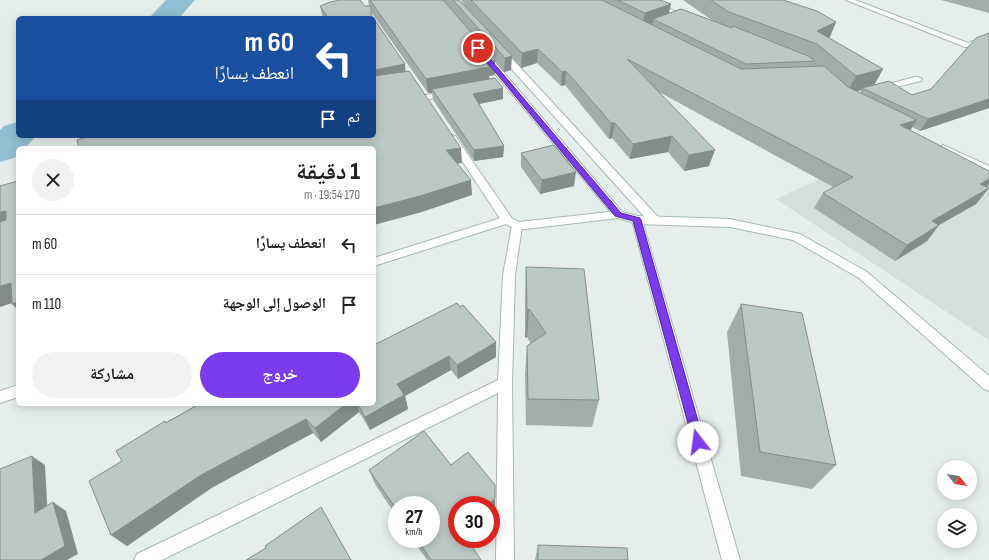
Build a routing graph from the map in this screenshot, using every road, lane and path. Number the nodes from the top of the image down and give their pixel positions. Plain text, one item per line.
1 (641, 0) edge
2 (849, 0) edge
3 (683, 16) junction
4 (669, 21) edge
5 (698, 21) edge
6 (989, 37) edge
7 (495, 46) edge
8 (478, 48) edge
9 (918, 79) dead end
10 (874, 91) edge
11 (455, 92) edge
12 (425, 98) edge
13 (447, 130) edge
14 (934, 143) edge
15 (989, 170) edge
16 (618, 214) junction
17 (637, 220) junction
18 (654, 220) junction
19 (512, 223) junction
20 (376, 261) edge
21 (505, 383) junction
22 (989, 385) edge
23 (16, 392) edge
24 (0, 397) edge
25 (142, 560) edge
26 (505, 560) edge
27 (731, 560) edge

1 - 3 street
2 - 6 street
3 - 4 street
3 - 5 street
7 - 18 street
8 - 16 street
9 - 10 street
11 - 12 street
13 - 19 street
14 - 15 street
16 - 17 street
16 - 19 street
17 - 18 street
17 - 27 street
18 - 22 street
19 - 20 street
19 - 21 street
21 - 25 street
21 - 26 street
23 - 24 street

